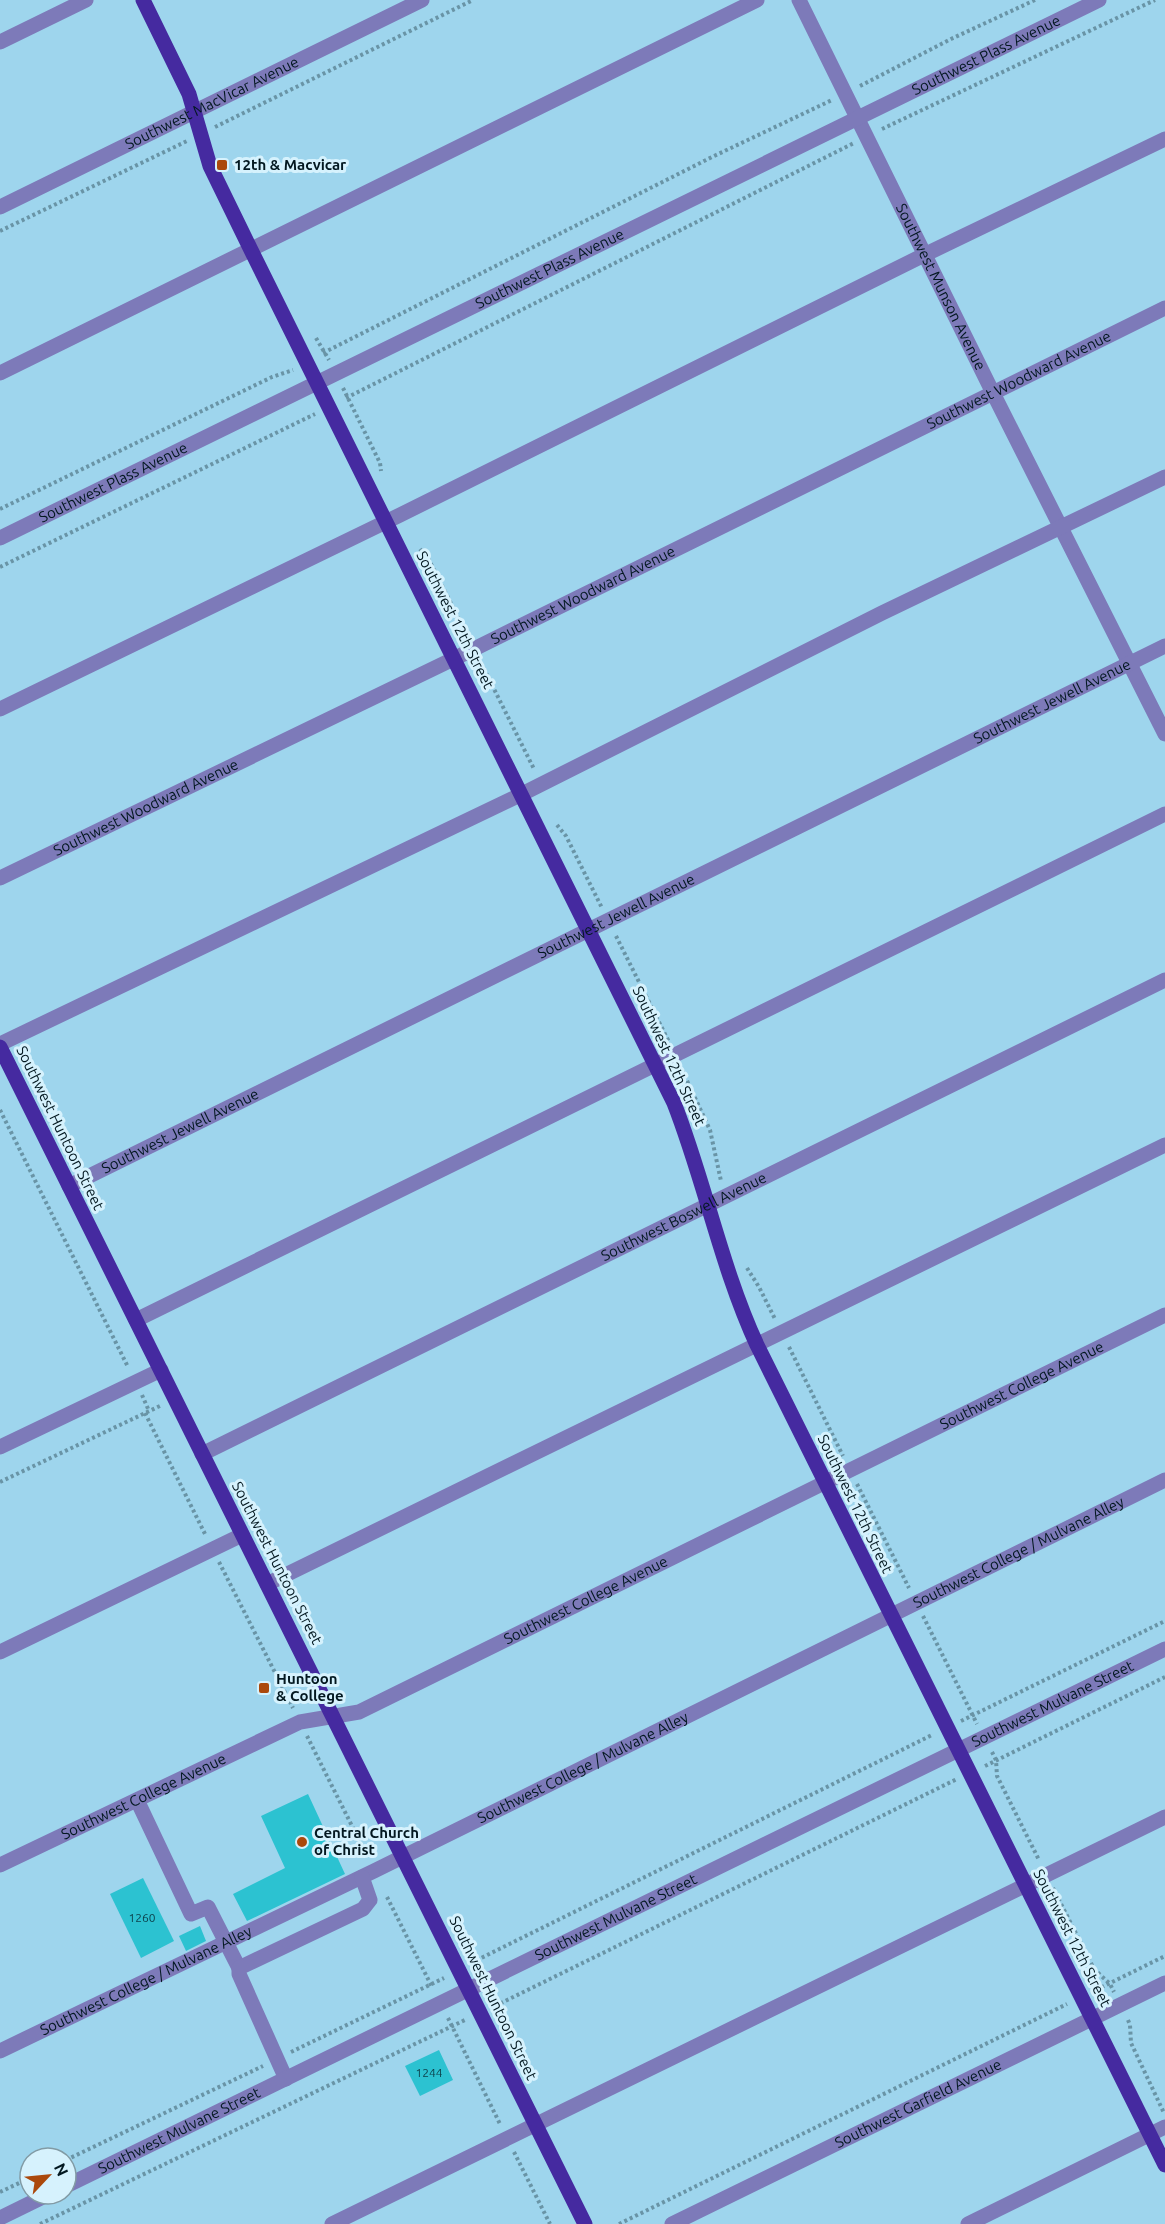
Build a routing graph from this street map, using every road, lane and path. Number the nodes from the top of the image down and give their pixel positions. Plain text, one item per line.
1 (86, 0) edge
2 (143, 0) edge
3 (422, 0) edge
4 (472, 0) edge
5 (757, 0) edge
6 (799, 0) edge
7 (1035, 0) edge
8 (1099, 0) edge
9 (1155, 0) edge
10 (0, 42) edge
11 (844, 94) junction
12 (194, 111) junction
13 (857, 120) junction
14 (200, 134) junction
15 (866, 137) junction
16 (1165, 139) edge
17 (0, 207) edge
18 (0, 231) edge
19 (250, 248) junction
20 (924, 255) junction
21 (1165, 308) edge
22 (306, 362) junction
23 (0, 373) edge
24 (317, 383) junction
25 (993, 393) junction
26 (328, 407) junction
27 (1165, 477) edge
28 (0, 509) edge
29 (386, 522) junction
30 (1062, 528) junction
31 (0, 538) edge
32 (0, 567) edge
33 (1165, 646) edge
34 (454, 658) junction
35 (1130, 663) junction
36 (0, 709) edge
37 (1165, 734) edge
38 (522, 794) junction
39 (1165, 814) edge
40 (0, 878) edge
41 (589, 929) junction
42 (1165, 980) edge
43 (0, 1045) edge
44 (656, 1064) junction
45 (0, 1110) edge
46 (1165, 1145) edge
47 (69, 1186) junction
48 (707, 1203) junction
49 (1165, 1315) edge
50 (136, 1320) junction
51 (757, 1345) junction
52 (161, 1370) junction
53 (136, 1382) junction
54 (175, 1398) junction
55 (147, 1412) junction
56 (0, 1447) edge
57 (202, 1454) junction
58 (1165, 1480) edge
59 (0, 1482) edge
60 (824, 1482) junction
61 (242, 1534) junction
62 (213, 1549) junction
63 (267, 1584) junction
64 (890, 1616) junction
65 (1165, 1621) edge
66 (1165, 1649) edge
67 (0, 1652) edge
68 (1165, 1677) edge
69 (333, 1717) junction
70 (300, 1722) junction
71 (946, 1728) junction
72 (958, 1751) junction
73 (969, 1773) junction
74 (136, 1800) junction
75 (1165, 1818) edge
76 (402, 1857) junction
77 (0, 1865) edge
78 (368, 1874) junction
79 (1026, 1886) junction
80 (226, 1942) junction
81 (1165, 1956) edge
82 (239, 1968) junction
83 (458, 1970) junction
84 (1165, 1983) edge
85 (431, 1985) junction
86 (468, 1990) junction
87 (1082, 1997) junction
88 (441, 2004) junction
89 (480, 2014) junction
90 (1092, 2019) junction
91 (452, 2026) junction
92 (0, 2051) edge
93 (277, 2059) junction
94 (286, 2079) junction
95 (536, 2125) junction
96 (1165, 2127) edge
97 (1150, 2134) junction
98 (507, 2139) junction
99 (78, 2154) edge
100 (1165, 2165) edge
101 (78, 2180) edge
102 (18, 2184) edge
103 (0, 2192) edge
104 (24, 2206) edge
105 (0, 2218) edge
106 (40, 2224) edge
107 (332, 2224) edge
108 (550, 2224) edge
109 (585, 2224) edge
110 (619, 2224) edge
111 (672, 2224) edge
112 (968, 2224) edge

1 - 10 street
2 - 12 main road, Southwest 12th Street
3 - 12 street, Southwest MacVicar Avenue
4 - 14 path
5 - 19 street
6 - 11 street, Southwest Munson Avenue
7 - 11 path
8 - 13 street, Southwest Plass Avenue
9 - 15 path
11 - 13 street, Southwest Munson Avenue
11 - 22 path
12 - 14 main road, Southwest 12th Street
12 - 17 street, Southwest MacVicar Avenue
13 - 15 street, Southwest Munson Avenue
13 - 24 street, Southwest Plass Avenue
14 - 18 path
14 - 19 main road, Southwest 12th Street
15 - 20 street, Southwest Munson Avenue
15 - 26 path
16 - 20 street
19 - 22 main road, Southwest 12th Street
19 - 23 street
20 - 25 street, Southwest Munson Avenue
20 - 29 street
21 - 25 street, Southwest Woodward Avenue
22 - 24 main road, Southwest 12th Street
22 - 28 path
24 - 26 main road, Southwest 12th Street
24 - 31 street, Southwest Plass Avenue
25 - 30 street, Southwest Munson Avenue
25 - 34 street, Southwest Woodward Avenue
26 - 29 main road, Southwest 12th Street
26 - 32 path
27 - 30 street
29 - 34 main road, Southwest 12th Street
29 - 36 street
30 - 35 street, Southwest Munson Avenue
30 - 38 street
33 - 35 street, Southwest Jewell Avenue
34 - 38 main road, Southwest 12th Street
34 - 40 street, Southwest Woodward Avenue
35 - 37 street, Southwest Munson Avenue
35 - 41 street, Southwest Jewell Avenue
38 - 41 main road, Southwest 12th Street
38 - 43 street
39 - 44 street
41 - 44 main road, Southwest 12th Street
41 - 47 street, Southwest Jewell Avenue
42 - 48 street, Southwest Boswell Avenue
43 - 47 main road, Southwest Huntoon Street
44 - 48 main road, Southwest 12th Street
44 - 50 street
45 - 53 path
46 - 51 street
47 - 50 main road, Southwest Huntoon Street
48 - 51 main road, Southwest 12th Street
48 - 57 street, Southwest Boswell Avenue
49 - 60 street, Southwest College Avenue
50 - 52 main road, Southwest Huntoon Street
51 - 60 main road, Southwest 12th Street
51 - 63 street
52 - 53 street
52 - 54 main road, Southwest Huntoon Street
53 - 55 path
53 - 56 street
54 - 55 path
54 - 57 main road, Southwest Huntoon Street
55 - 59 path
55 - 62 path
57 - 61 main road, Southwest Huntoon Street
58 - 64 street, Southwest College / Mulvane Alley
60 - 64 main road, Southwest 12th Street
60 - 69 street, Southwest College Avenue
61 - 62 street
61 - 63 main road, Southwest Huntoon Street
62 - 67 street
62 - 70 path
63 - 69 main road, Southwest Huntoon Street
64 - 71 main road, Southwest 12th Street
64 - 76 street, Southwest College / Mulvane Alley
65 - 71 path
66 - 72 street, Southwest Mulvane Street
68 - 73 path
69 - 70 street, Southwest College Avenue
69 - 76 main road, Southwest Huntoon Street
70 - 74 street, Southwest College Avenue
70 - 78 path
71 - 72 main road, Southwest 12th Street
71 - 83 path
72 - 73 main road, Southwest 12th Street
72 - 86 street, Southwest Mulvane Street
73 - 79 main road, Southwest 12th Street
73 - 89 path
74 - 77 street, Southwest College Avenue
74 - 80 street
75 - 79 street
76 - 78 street, Southwest College / Mulvane Alley
76 - 83 main road, Southwest Huntoon Street
78 - 80 street, Southwest College / Mulvane Alley
78 - 82 street
78 - 85 path
79 - 87 main road, Southwest 12th Street
79 - 95 street
80 - 82 street
80 - 92 street, Southwest College / Mulvane Alley
81 - 87 path
82 - 93 street
83 - 85 path
83 - 86 main road, Southwest Huntoon Street
84 - 90 street, Southwest Garfield Avenue
85 - 88 path
85 - 93 path
86 - 88 street, Southwest Mulvane Street
86 - 89 main road, Southwest Huntoon Street
87 - 90 main road, Southwest 12th Street
87 - 110 path
88 - 91 path
88 - 94 street, Southwest Mulvane Street
89 - 91 path
89 - 95 main road, Southwest Huntoon Street
90 - 97 main road, Southwest 12th Street
90 - 111 street, Southwest Garfield Avenue
91 - 98 path
91 - 106 path
93 - 94 street
93 - 99 path
94 - 101 street, Southwest Mulvane Street
95 - 98 street
95 - 109 main road, Southwest Huntoon Street
96 - 97 street
97 - 100 main road, Southwest 12th Street
97 - 112 street
98 - 107 street
98 - 108 path
102 - 103 path
104 - 105 street

